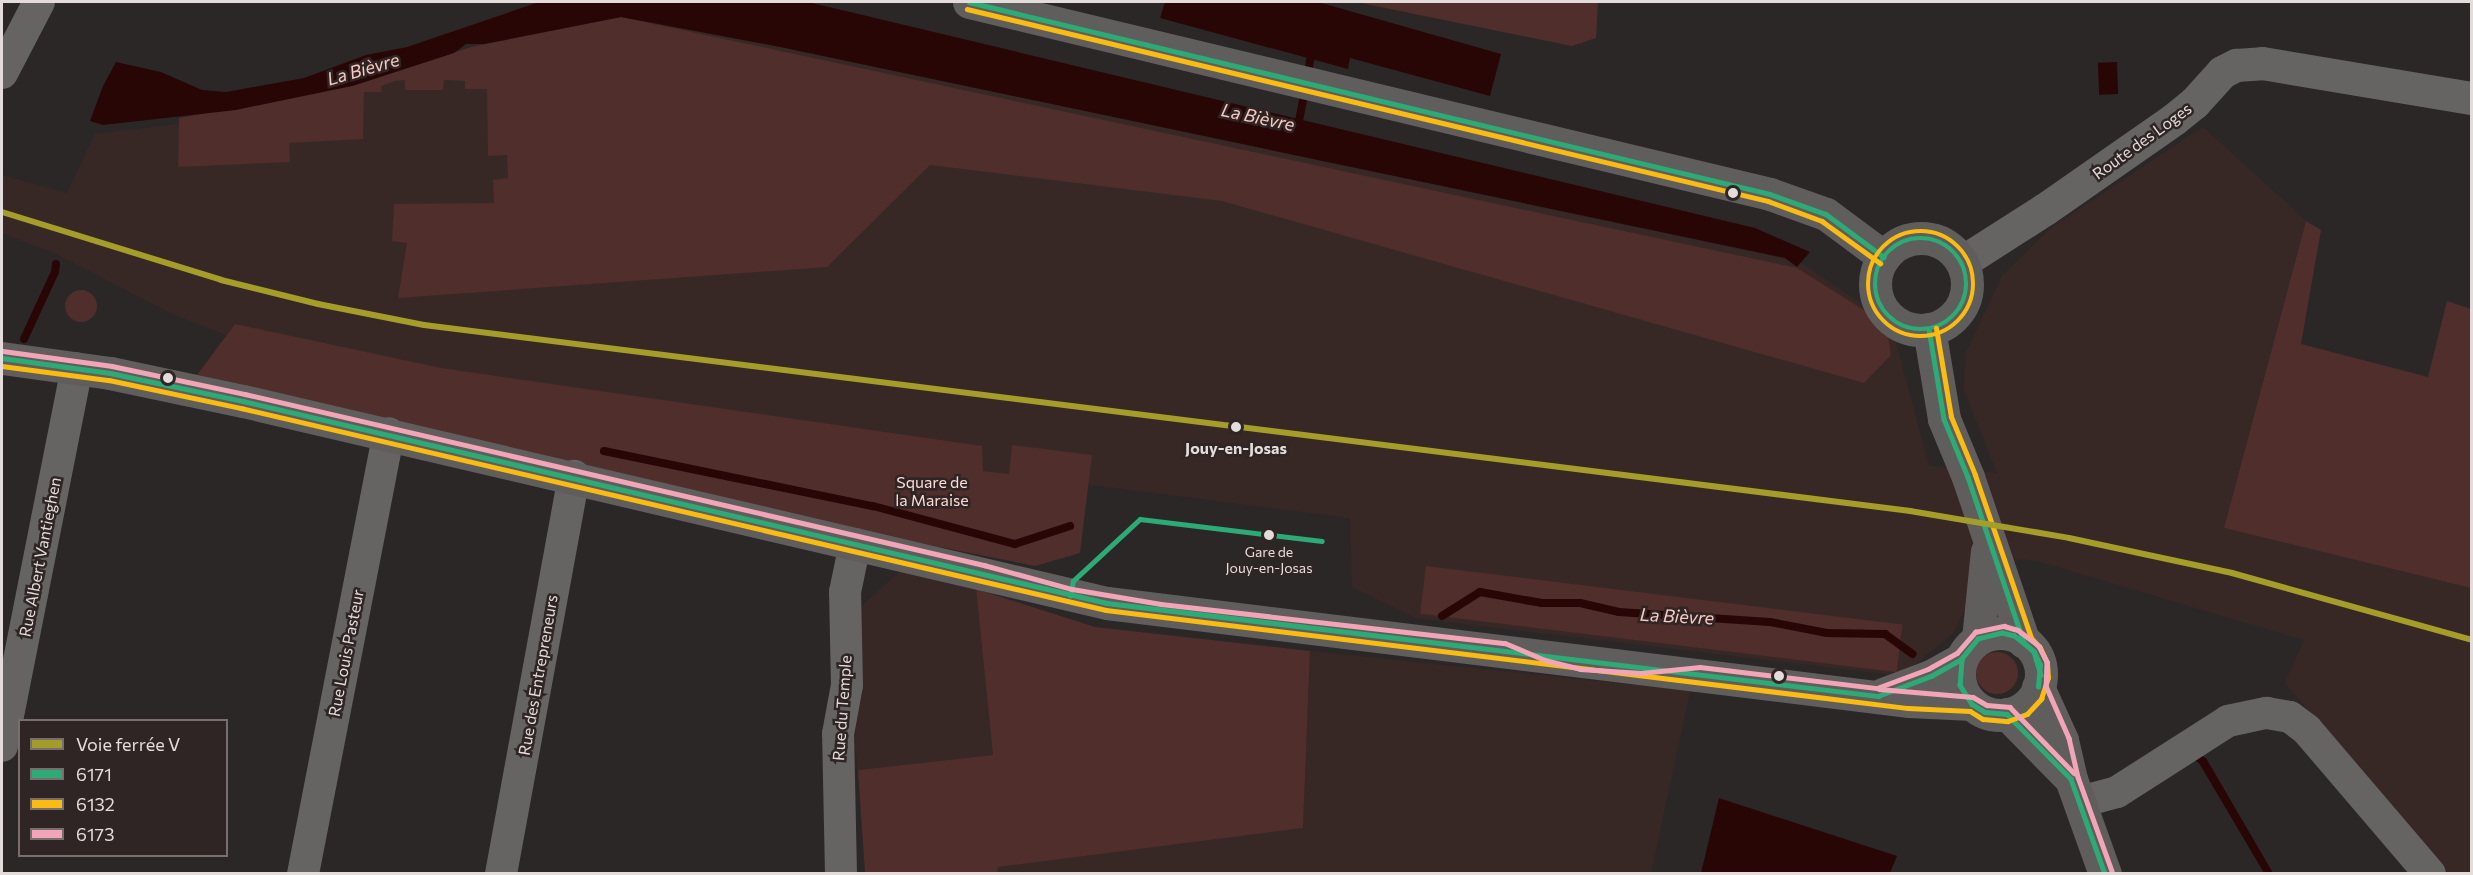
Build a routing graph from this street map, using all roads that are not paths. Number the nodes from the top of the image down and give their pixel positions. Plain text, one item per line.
1 (39, 2) edge
2 (969, 2) edge
3 (2, 73) edge
4 (2472, 98) edge
5 (1884, 256) junction
6 (1962, 262) junction
7 (1929, 329) junction
8 (2, 358) edge
9 (77, 368) junction
10 (389, 433) junction
11 (574, 476) junction
12 (1988, 538) junction
13 (855, 544) junction
14 (2024, 642) junction
15 (1970, 649) junction
16 (2038, 687) junction
17 (1878, 696) junction
18 (1972, 704) junction
19 (5, 708) edge
20 (2007, 714) junction
21 (2, 747) edge
22 (2075, 791) junction
23 (303, 873) edge
24 (501, 873) edge
25 (842, 873) edge
26 (2105, 873) edge
27 (2430, 873) edge

1 - 3 street
2 - 5 main road
4 - 6 street, Route des Loges
5 - 6 main road
5 - 7 main road
6 - 7 main road
7 - 12 main road
8 - 9 main road
9 - 10 main road
9 - 19 street, Rue Albert Vantieghen
10 - 11 main road
10 - 23 street, Rue Louis Pasteur
11 - 13 main road
11 - 24 street, Rue des Entrepreneurs
12 - 14 main road
12 - 15 main road
13 - 17 main road
13 - 25 street, Rue du Temple
14 - 15 main road
14 - 16 main road
15 - 17 main road
15 - 18 main road
16 - 20 main road
16 - 22 main road
17 - 18 main road
18 - 20 main road
19 - 21 street, Rue Albert Vantieghen
20 - 22 main road
22 - 26 main road
22 - 27 street

